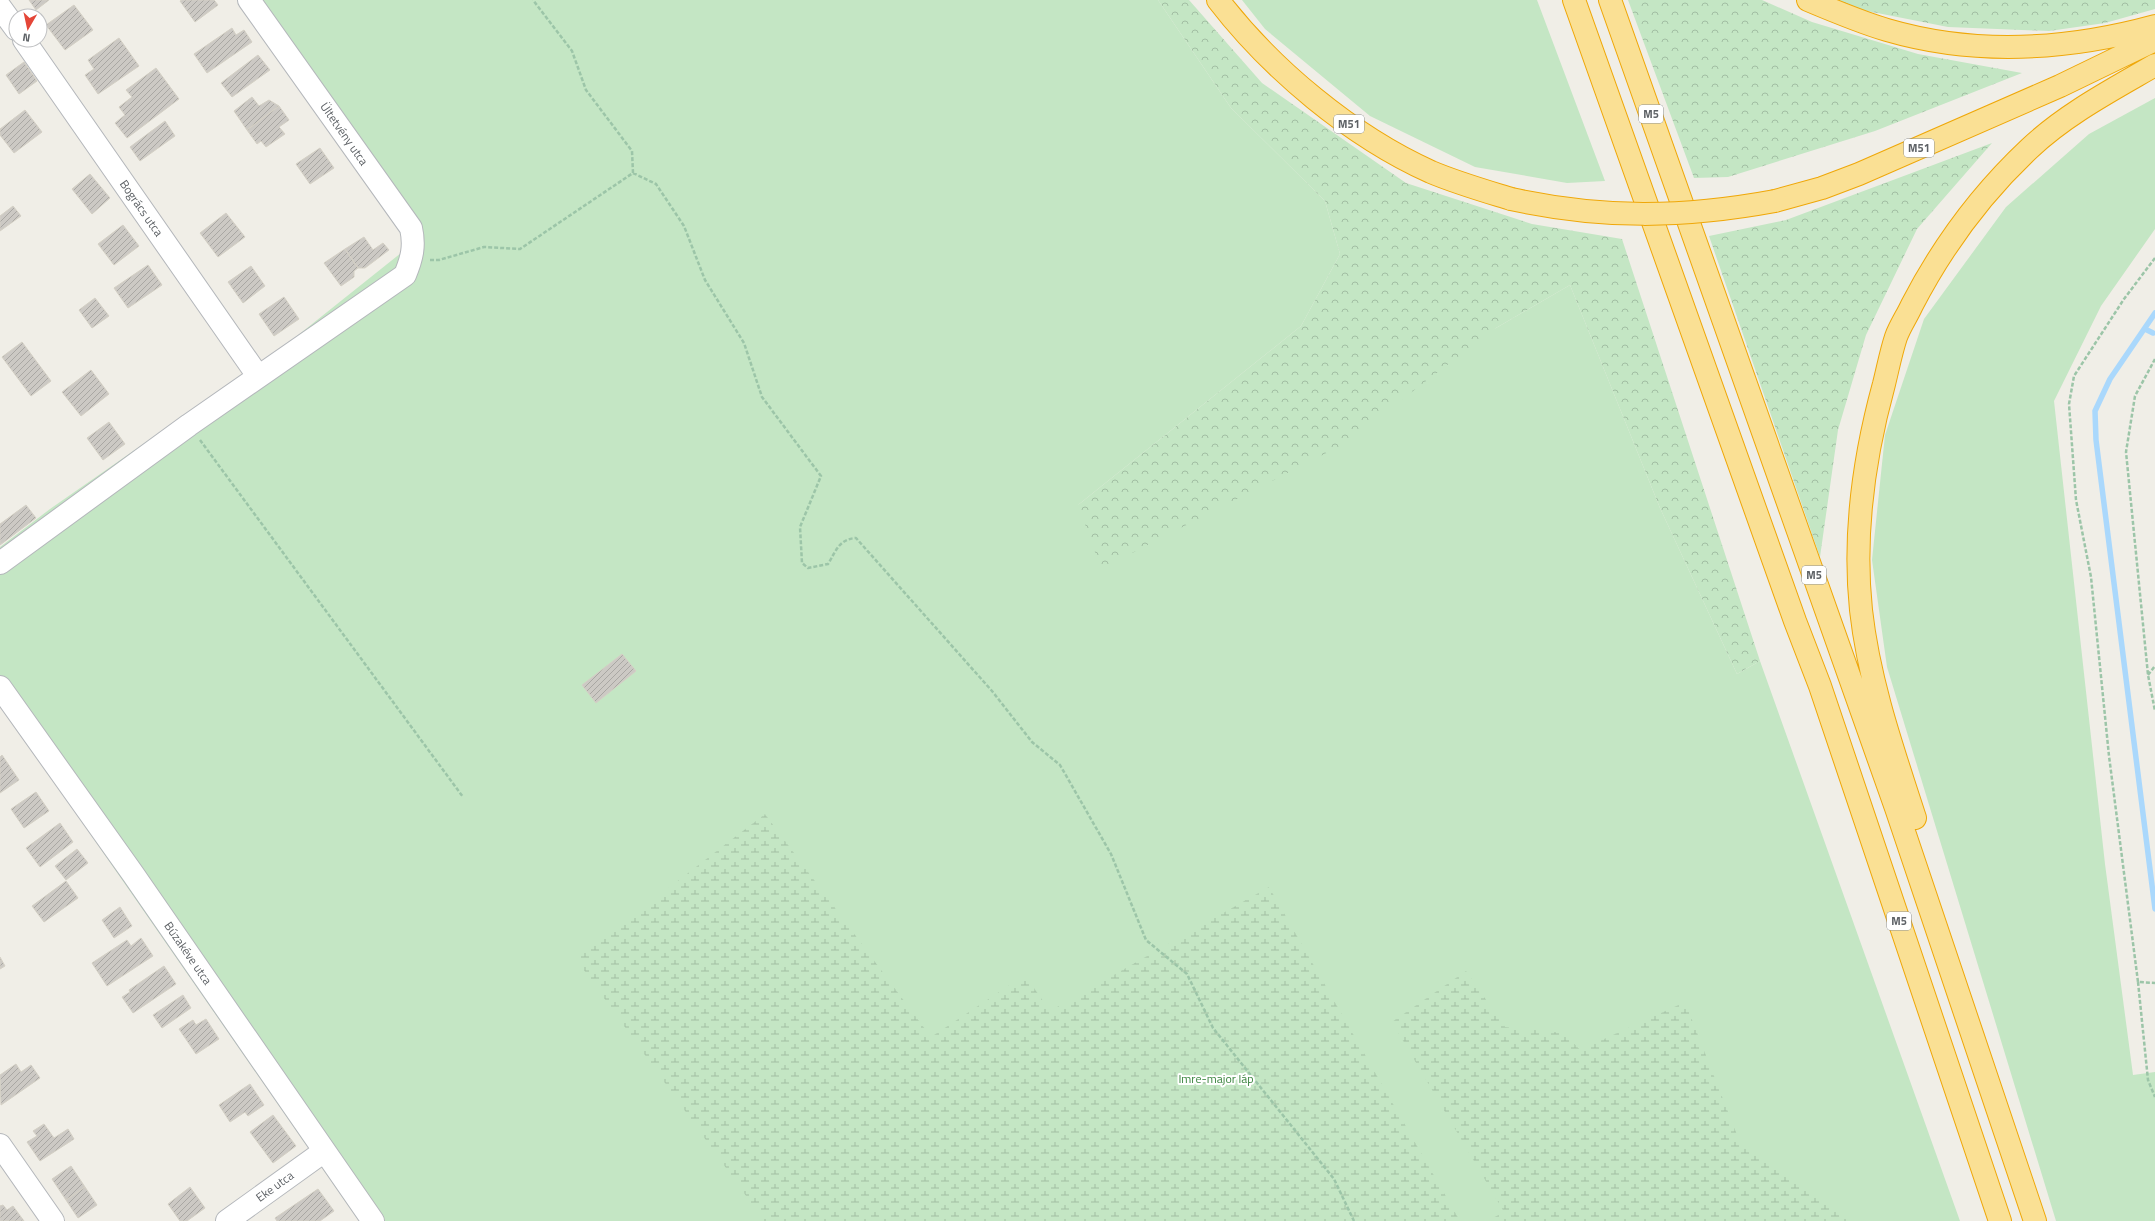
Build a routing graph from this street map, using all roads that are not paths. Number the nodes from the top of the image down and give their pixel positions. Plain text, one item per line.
1 (249, 0) edge
2 (1218, 0) edge
3 (1574, 0) edge
4 (1610, 0) edge
5 (1808, 0) edge
6 (0, 7) edge
7 (8, 18) edge
8 (2155, 26) edge
9 (2155, 40) edge
10 (30, 48) edge
11 (2155, 49) edge
12 (2155, 65) edge
13 (2060, 86) junction
14 (258, 376) junction
15 (0, 563) edge
16 (0, 687) edge
17 (1935, 922) junction
18 (0, 1145) edge
19 (324, 1152) junction
20 (53, 1221) edge
21 (227, 1221) edge
22 (373, 1221) edge
23 (2000, 1221) edge
24 (2035, 1221) edge

1 - 14 street, Ültetvény utca
2 - 13 highway, M51, bridge
3 - 23 highway, M5
4 - 17 highway, M5
5 - 8 highway
6 - 7 street
9 - 13 highway, M51
10 - 14 street, Bogrács utca
11 - 13 highway, M51
12 - 17 highway
14 - 15 street
16 - 19 street, Búzakéve utca
17 - 24 highway, M5
18 - 20 street
19 - 21 street, Eke utca
19 - 22 street, Búzakéve utca

